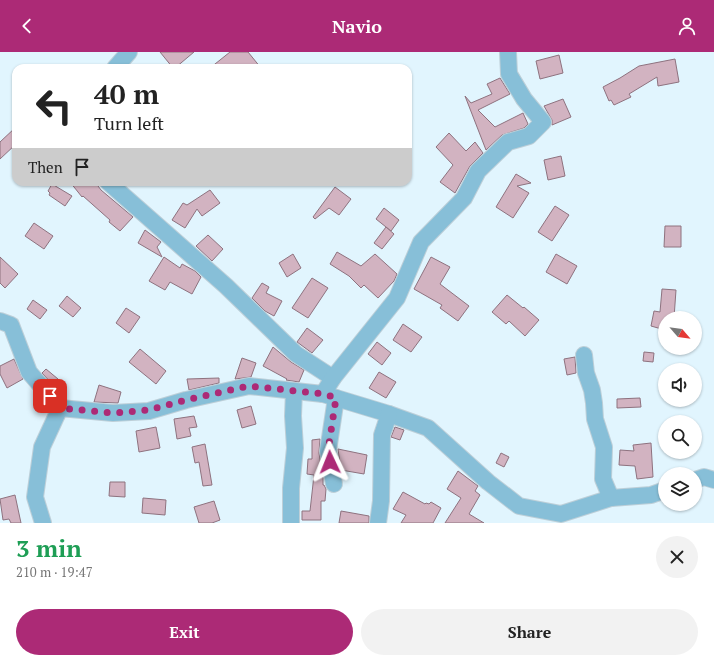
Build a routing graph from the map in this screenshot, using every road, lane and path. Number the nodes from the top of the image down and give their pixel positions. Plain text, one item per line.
1 (129, 52) edge
2 (508, 52) edge
3 (118, 64) edge
4 (113, 186) edge
5 (0, 321) edge
6 (584, 355) dead end
7 (333, 378) junction
8 (294, 391) junction
9 (330, 396) junction
10 (60, 408) junction
11 (389, 414) junction
12 (702, 478) edge
13 (714, 481) edge
14 (334, 484) dead end
15 (658, 492) edge
16 (610, 498) junction
17 (43, 523) edge
18 (291, 523) edge
19 (378, 523) edge

1 - 3 street
2 - 7 street
4 - 7 street
5 - 10 street
6 - 16 street
7 - 9 street
8 - 9 street
8 - 10 street
8 - 18 street
9 - 11 street
9 - 14 street
10 - 17 street
11 - 16 street
11 - 19 street
12 - 13 street
15 - 16 street

